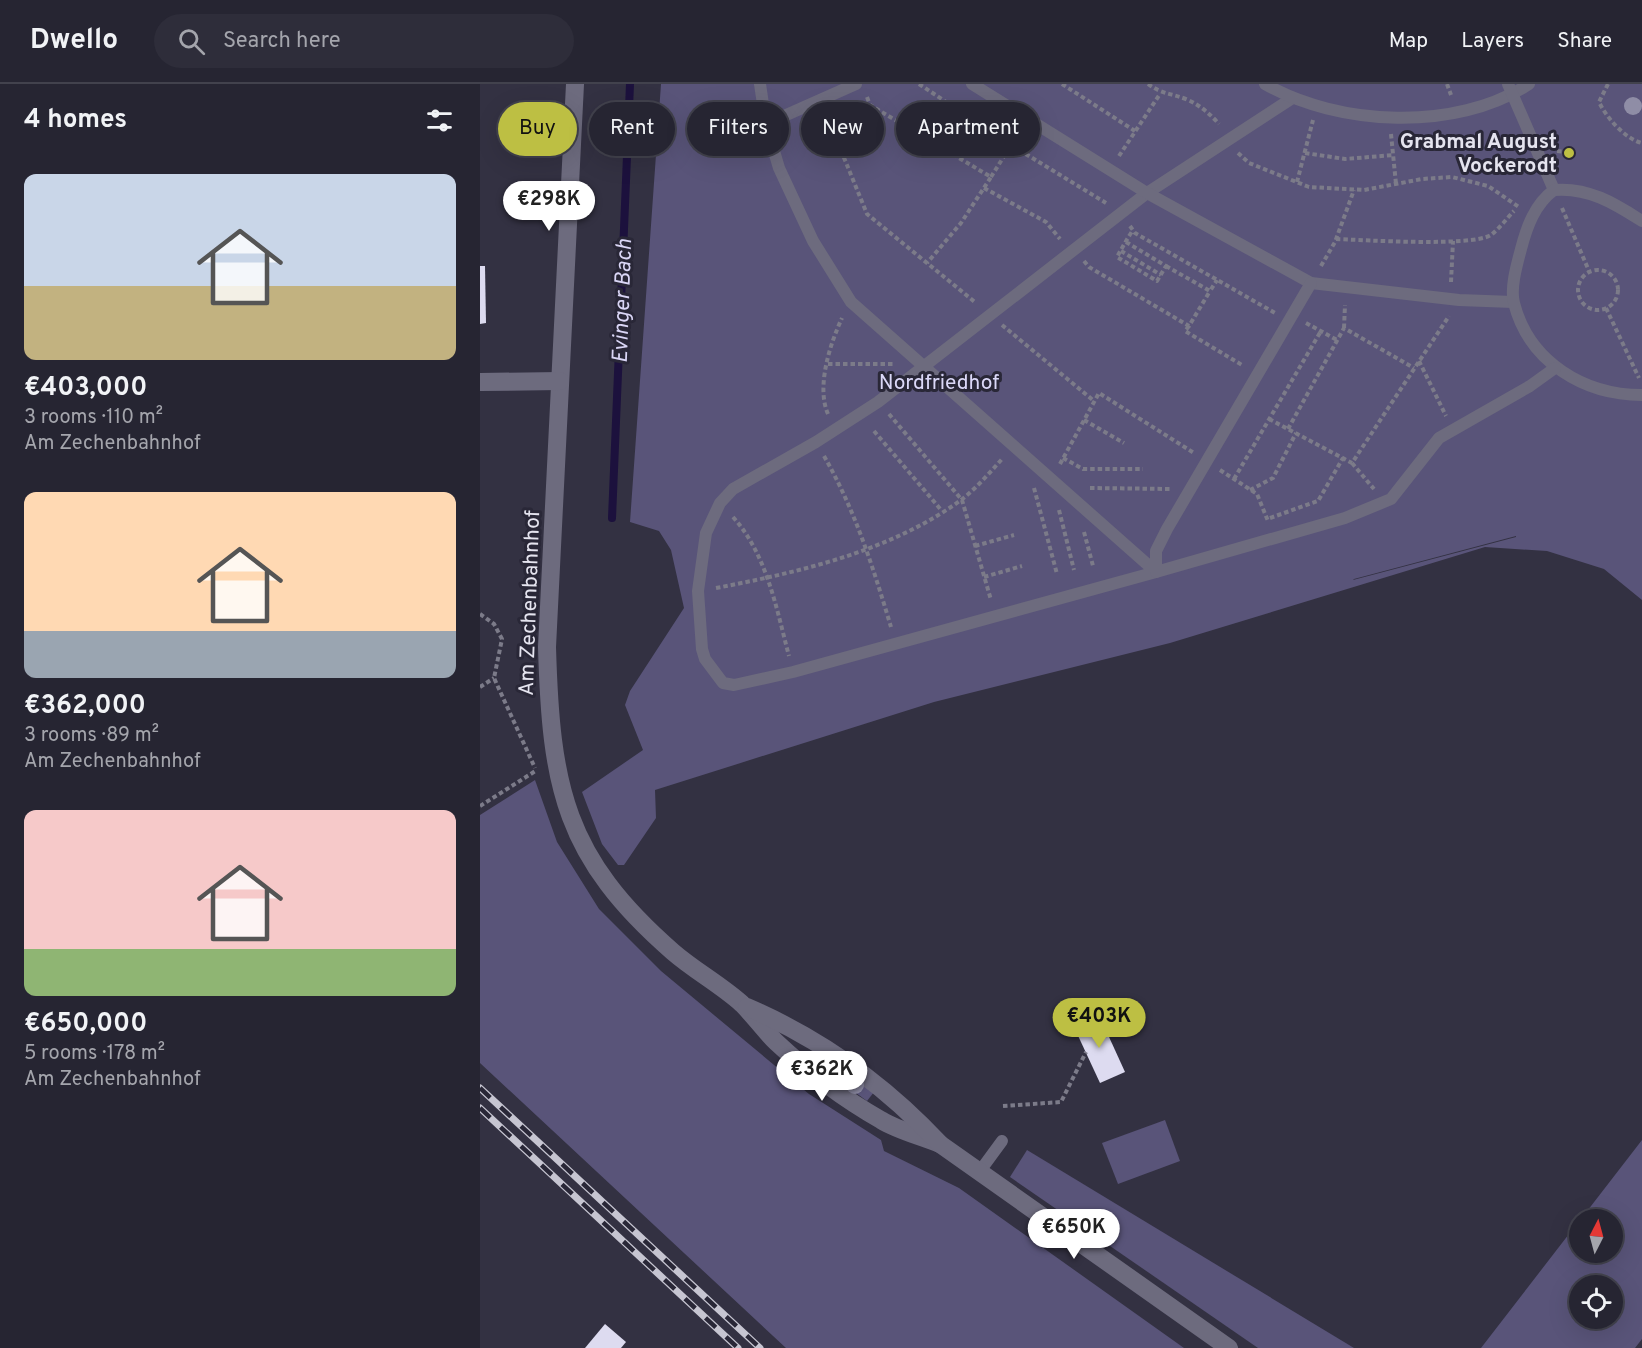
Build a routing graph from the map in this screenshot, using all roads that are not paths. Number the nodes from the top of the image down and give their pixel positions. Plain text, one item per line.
1 (575, 84) edge
2 (760, 84) edge
3 (856, 84) edge
4 (972, 84) edge
5 (1265, 84) edge
6 (1529, 84) edge
7 (1510, 89) edge
8 (1291, 99) junction
9 (763, 102) edge
10 (789, 114) edge
11 (775, 156) edge
12 (1554, 190) junction
13 (1147, 193) junction
14 (1642, 220) edge
15 (1311, 283) junction
16 (1513, 302) junction
17 (924, 365) junction
18 (1555, 368) junction
19 (560, 381) junction
20 (480, 382) edge
21 (1642, 395) edge
22 (1156, 572) junction
23 (742, 1004) junction
24 (1002, 1142) dead end
25 (940, 1144) junction
26 (980, 1171) junction
27 (1229, 1348) edge

1 - 19 street, Am Zechenbahnhof
2 - 9 lane
3 - 10 lane
4 - 13 lane
5 - 8 lane
6 - 7 lane
7 - 8 lane
7 - 12 lane
8 - 13 lane
11 - 17 lane
12 - 14 lane
12 - 16 lane
13 - 15 lane
13 - 17 lane
15 - 16 lane
15 - 22 lane
16 - 18 lane
17 - 22 lane
17 - 22 lane
18 - 21 lane
18 - 22 lane
19 - 20 street
19 - 23 street, Am Zechenbahnhof
23 - 25 street, Am Zechenbahnhof
23 - 25 street, Am Zechenbahnhof
24 - 26 lane
25 - 26 street, Am Zechenbahnhof
26 - 27 street, Am Zechenbahnhof

